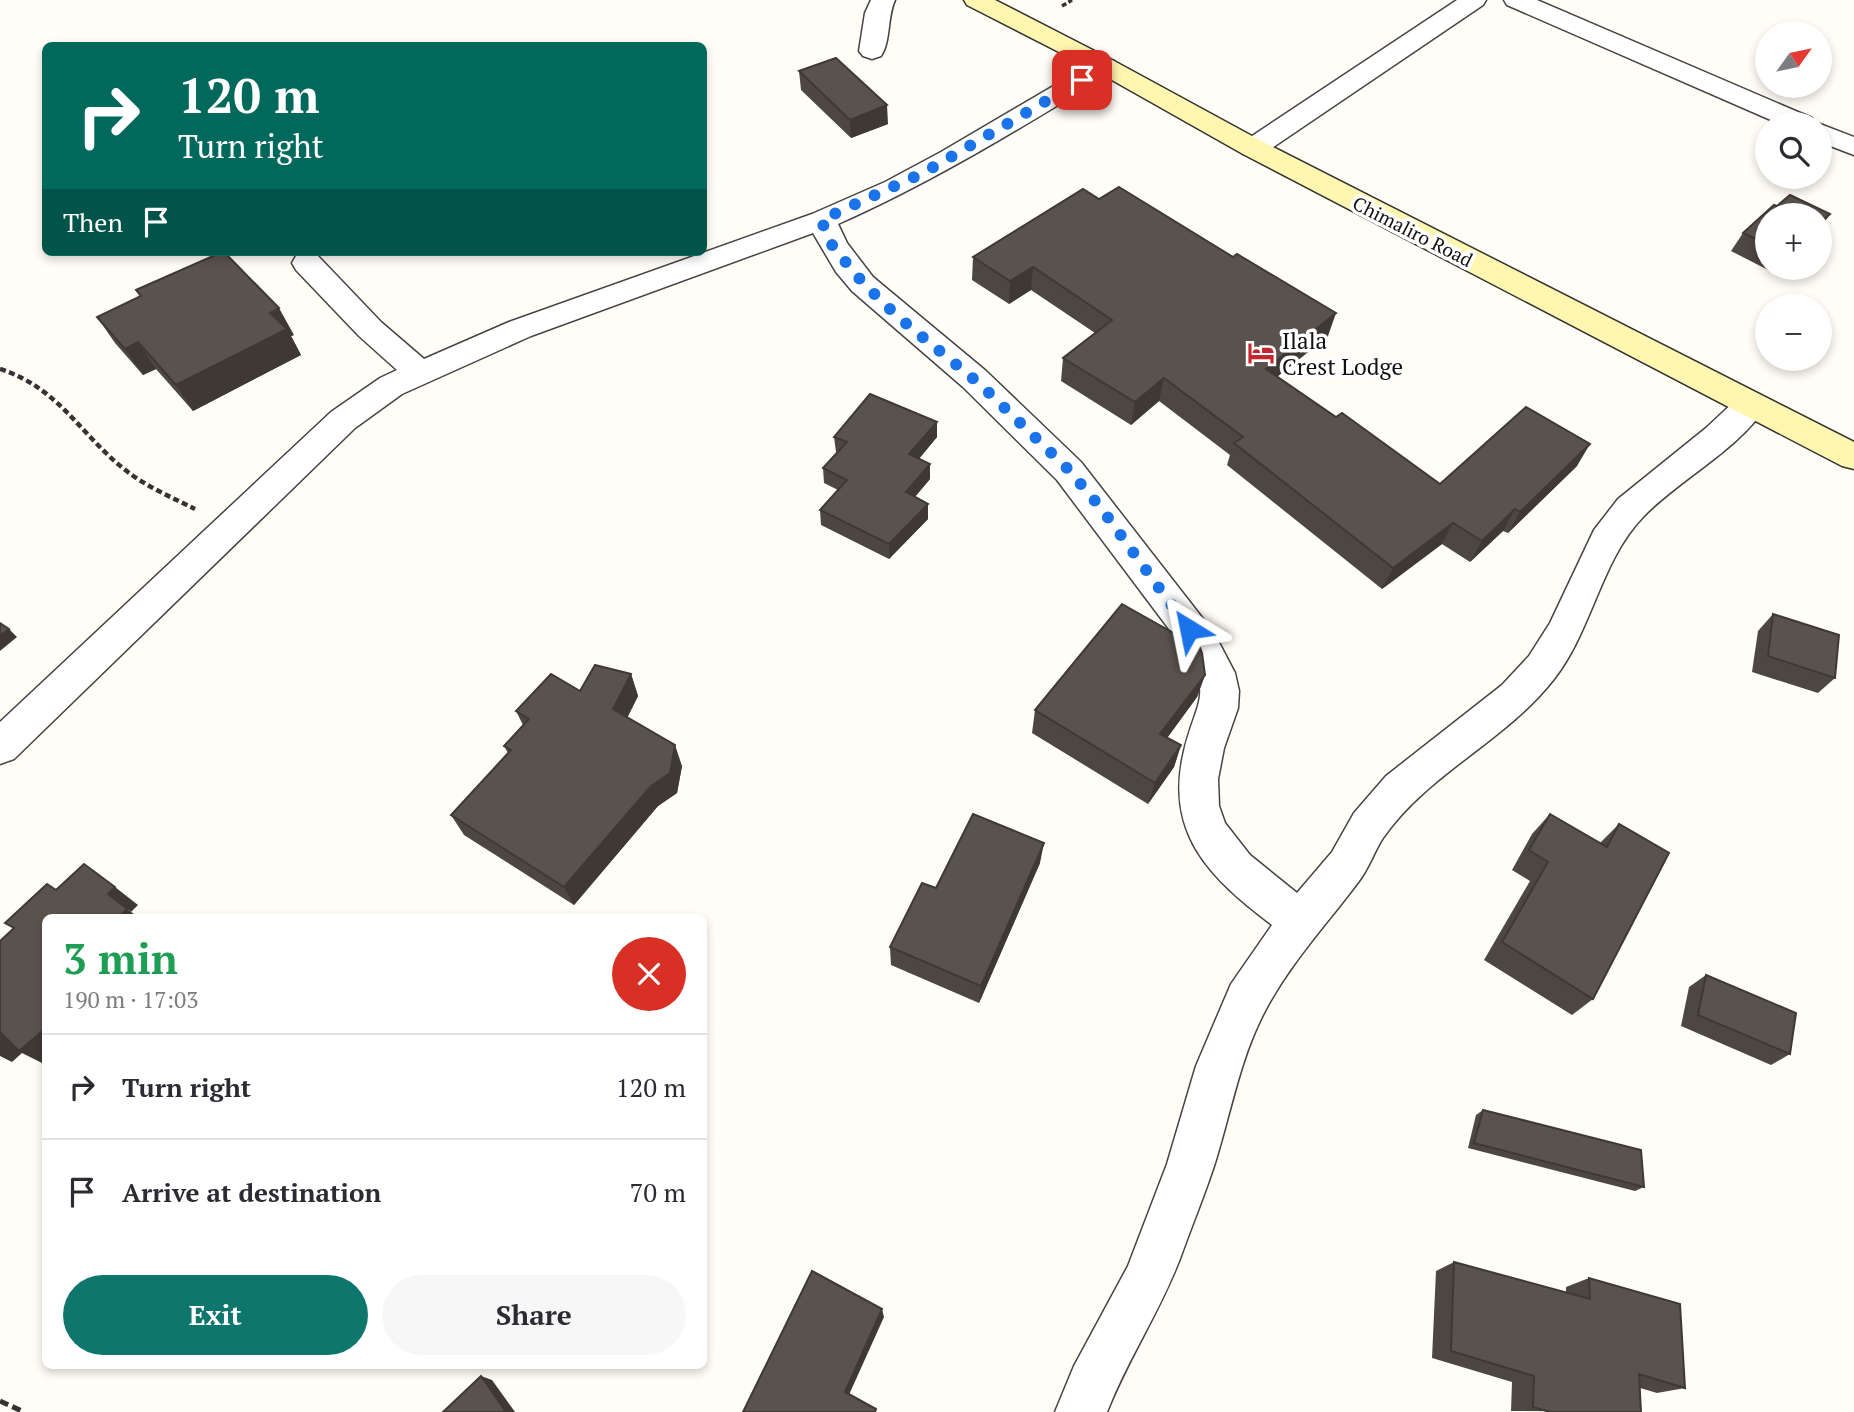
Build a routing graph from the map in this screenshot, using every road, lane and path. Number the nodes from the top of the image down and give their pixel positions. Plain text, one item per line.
1 (883, 0) edge
2 (976, 0) edge
3 (1474, 0) edge
4 (1516, 0) edge
5 (872, 51) dead end
6 (1105, 66) junction
7 (1774, 112) edge
8 (1832, 137) edge
9 (1854, 147) edge
10 (1252, 148) junction
11 (821, 220) junction
12 (307, 263) dead end
13 (0, 369) edge
14 (419, 372) junction
15 (1750, 406) junction
16 (1854, 457) edge
17 (229, 527) junction
18 (0, 747) edge
19 (1300, 921) junction
20 (0, 1401) edge
21 (24, 1412) edge
22 (1081, 1412) edge

1 - 5 street
2 - 6 street, Chimaliro Road
3 - 10 street
4 - 7 street
6 - 10 street, Chimaliro Road
6 - 11 street
8 - 9 street
10 - 15 street, Chimaliro Road
11 - 14 street
11 - 19 street
12 - 14 street
13 - 17 path
14 - 17 street
15 - 16 street, Chimaliro Road
15 - 19 street
17 - 18 street
19 - 22 street
20 - 21 path

